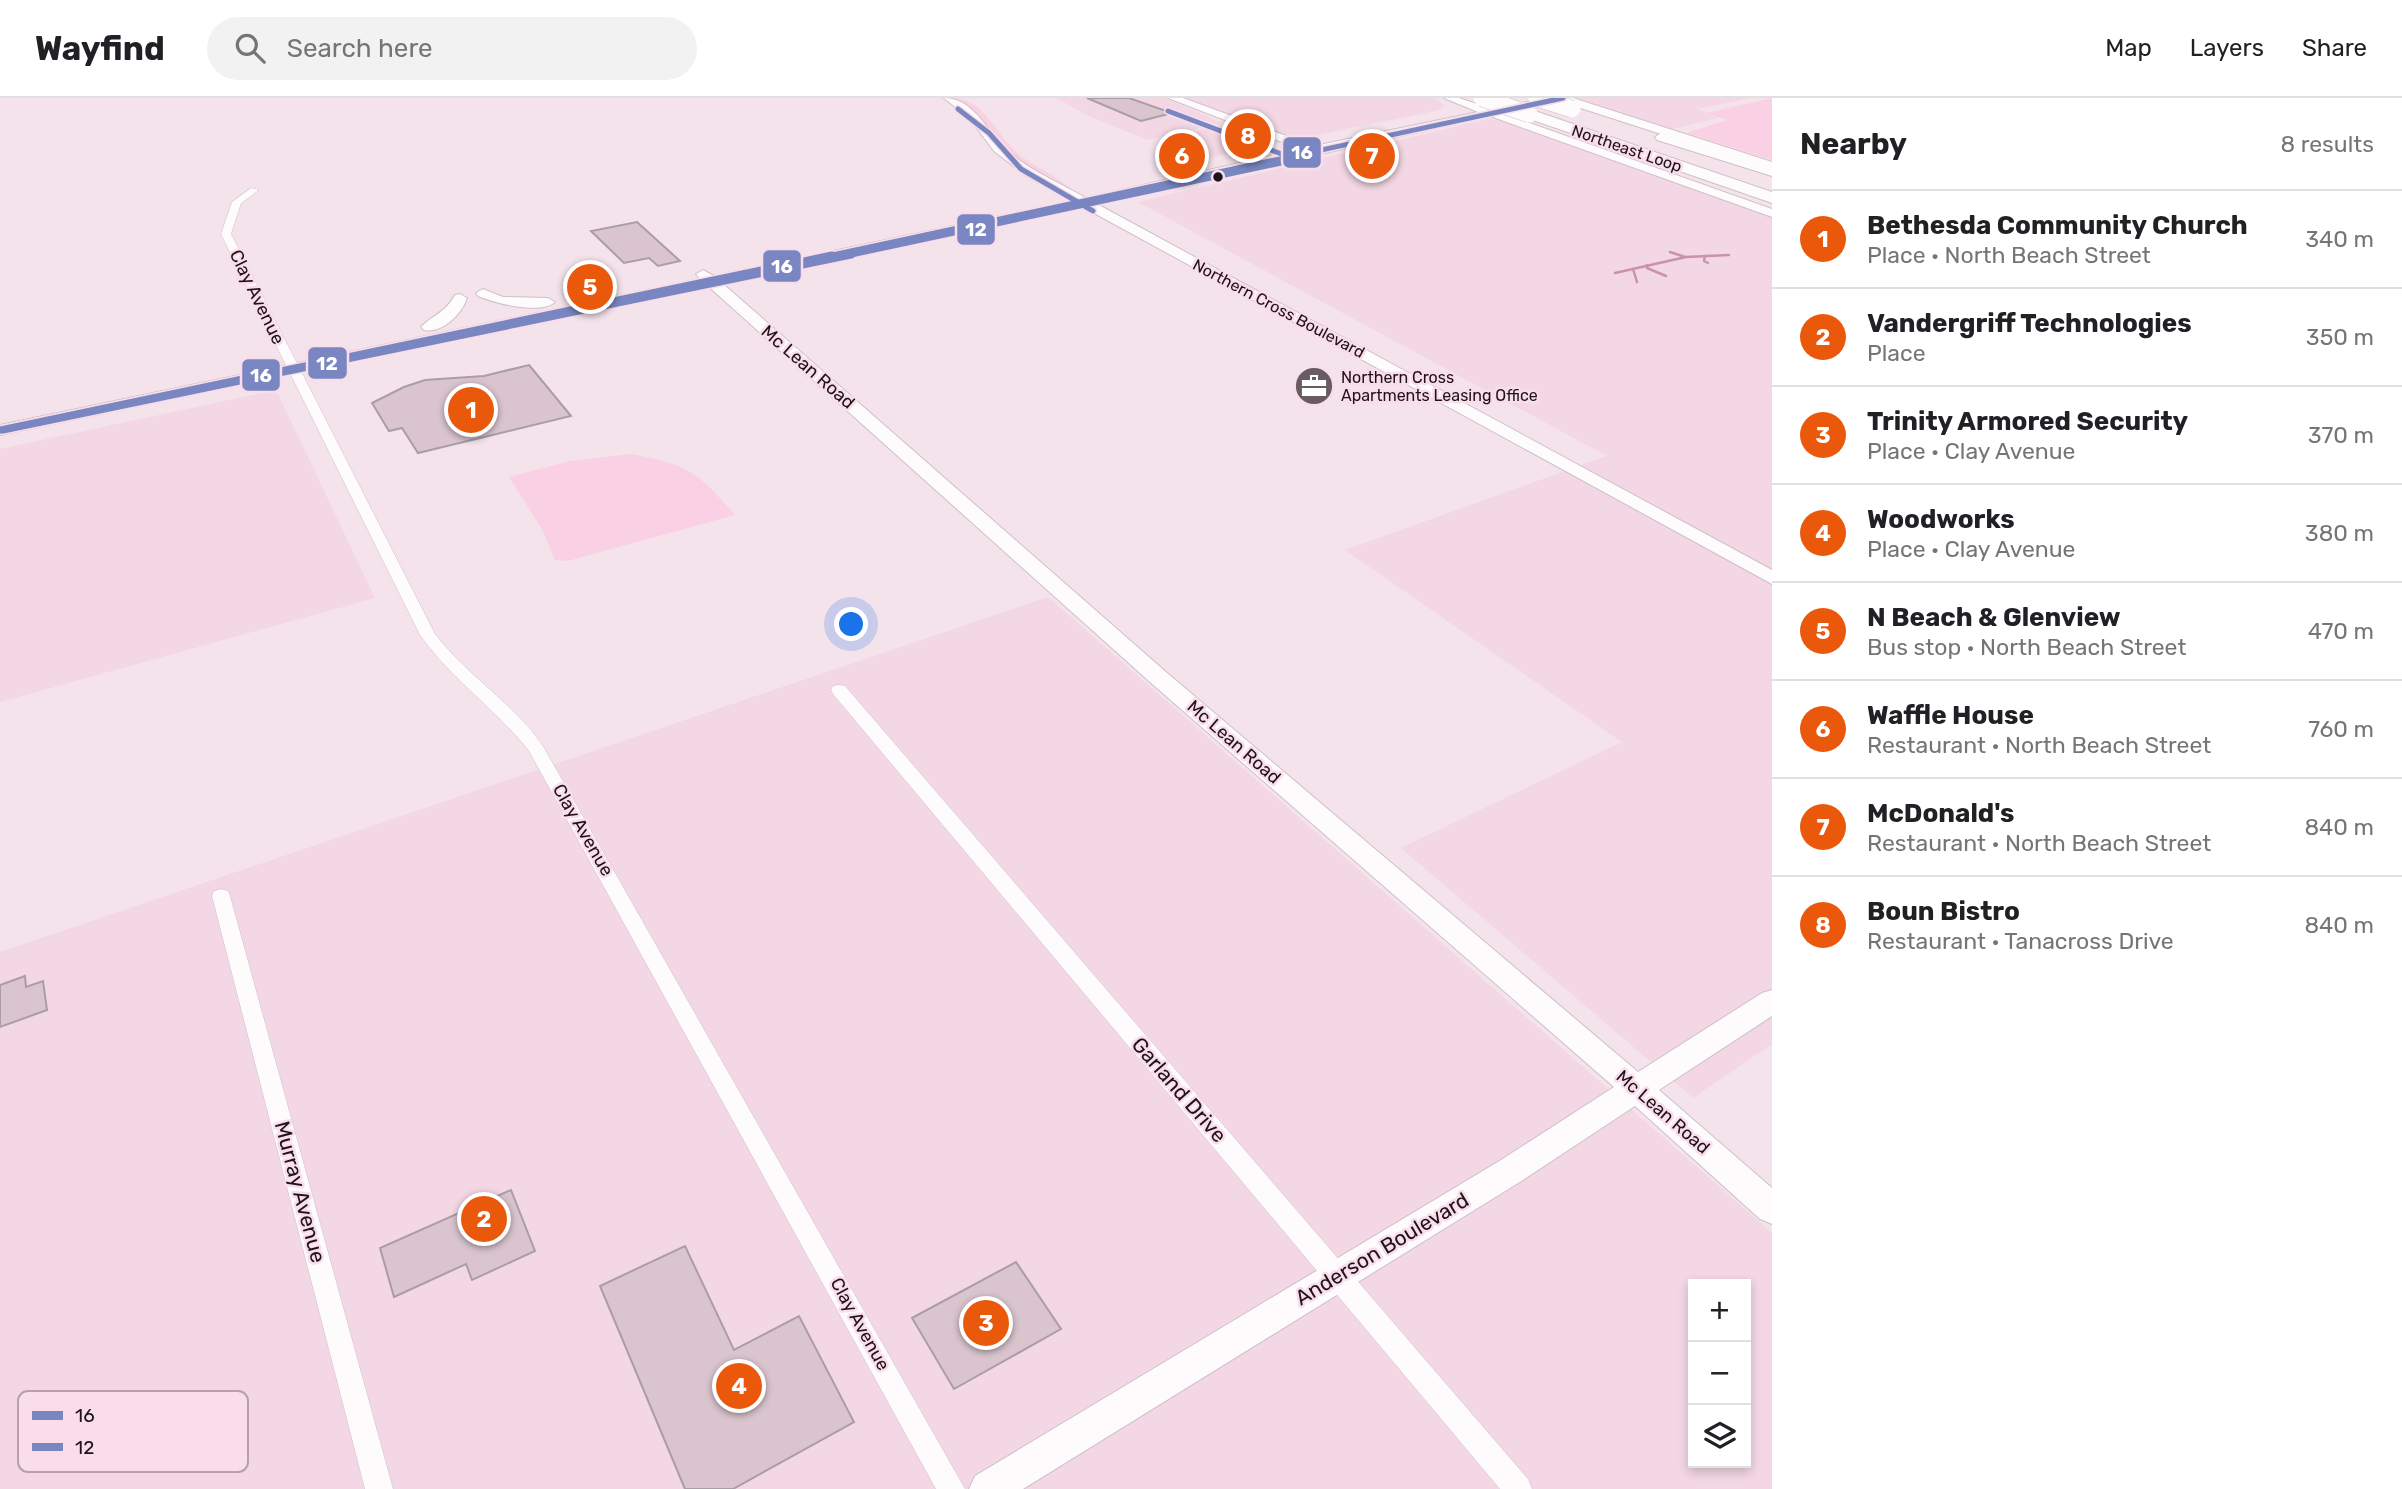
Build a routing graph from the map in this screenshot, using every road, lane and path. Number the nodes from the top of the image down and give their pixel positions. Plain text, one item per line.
1 (949, 98) edge
2 (967, 98) edge
3 (1173, 98) edge
4 (1450, 98) edge
5 (1503, 98) edge
6 (1516, 98) edge
7 (1553, 105) edge
8 (1478, 106) edge
9 (984, 109) dead end
10 (1599, 110) junction
11 (1510, 120) junction
12 (1012, 140) dead end
13 (1297, 145) junction
14 (1313, 150) junction
15 (1772, 166) edge
16 (1772, 173) edge
17 (1044, 180) junction
18 (1772, 185) edge
19 (1081, 188) junction
20 (254, 190) dead end
21 (1124, 194) junction
22 (1070, 195) junction
23 (1772, 198) edge
24 (1100, 199) junction
25 (1044, 205) junction
26 (1772, 207) edge
27 (1772, 213) edge
28 (1106, 215) junction
29 (1130, 216) junction
30 (705, 276) junction
31 (548, 302) junction
32 (498, 312) junction
33 (473, 317) junction
34 (429, 327) junction
35 (1359, 346) junction
36 (289, 362) junction
37 (0, 416) edge
38 (0, 430) edge
39 (1772, 568) edge
40 (1772, 578) edge
41 (839, 691) dead end
42 (221, 896) dead end
43 (1772, 1002) edge
44 (1637, 1089) junction
45 (1772, 1209) edge
46 (1338, 1276) junction
47 (379, 1489) edge
48 (951, 1489) edge
49 (988, 1489) edge
50 (1518, 1489) edge

1 - 17 main road, Northern Cross Boulevard
2 - 9 main road
3 - 13 main road
4 - 8 main road
5 - 7 highway
6 - 7 highway
6 - 8 main road
7 - 8 highway, Northeast Loop, bridge
7 - 8 main road
7 - 10 main road
7 - 10 main road
7 - 16 highway, Northeast Loop
7 - 18 highway
7 - 18 highway
7 - 23 highway, Northeast Loop
7 - 26 highway
8 - 11 main road
8 - 11 main road
8 - 13 main road
8 - 14 main road
10 - 11 main road
10 - 15 main road
11 - 27 main road
12 - 19 main road, Northern Cross Boulevard
13 - 14 main road
13 - 19 main road
14 - 21 main road
17 - 22 main road, Northern Cross Boulevard
17 - 25 main road
19 - 22 main road, Northern Cross Boulevard
19 - 24 main road
19 - 25 main road
19 - 28 main road, Northern Cross Boulevard
20 - 36 street, Clay Avenue
21 - 24 main road
21 - 29 main road
22 - 25 main road
24 - 29 main road, Northern Cross Boulevard
25 - 28 main road
25 - 30 main road
28 - 35 main road, Northern Cross Boulevard
29 - 35 main road, Northern Cross Boulevard
30 - 31 main road
30 - 36 main road
30 - 44 main road, Mc Lean Road
31 - 32 main road
31 - 32 main road
32 - 33 main road
33 - 34 main road
33 - 34 main road
34 - 36 main road
35 - 39 main road, Northern Cross Boulevard
35 - 40 main road, Northern Cross Boulevard
36 - 37 main road
36 - 38 main road
36 - 48 street, Clay Avenue
41 - 46 street, Garland Drive
42 - 47 street, Murray Avenue
43 - 44 main road, Anderson Boulevard
44 - 45 main road, Mc Lean Road
44 - 46 main road, Anderson Boulevard
46 - 49 main road, Anderson Boulevard
46 - 50 street, Garland Drive

